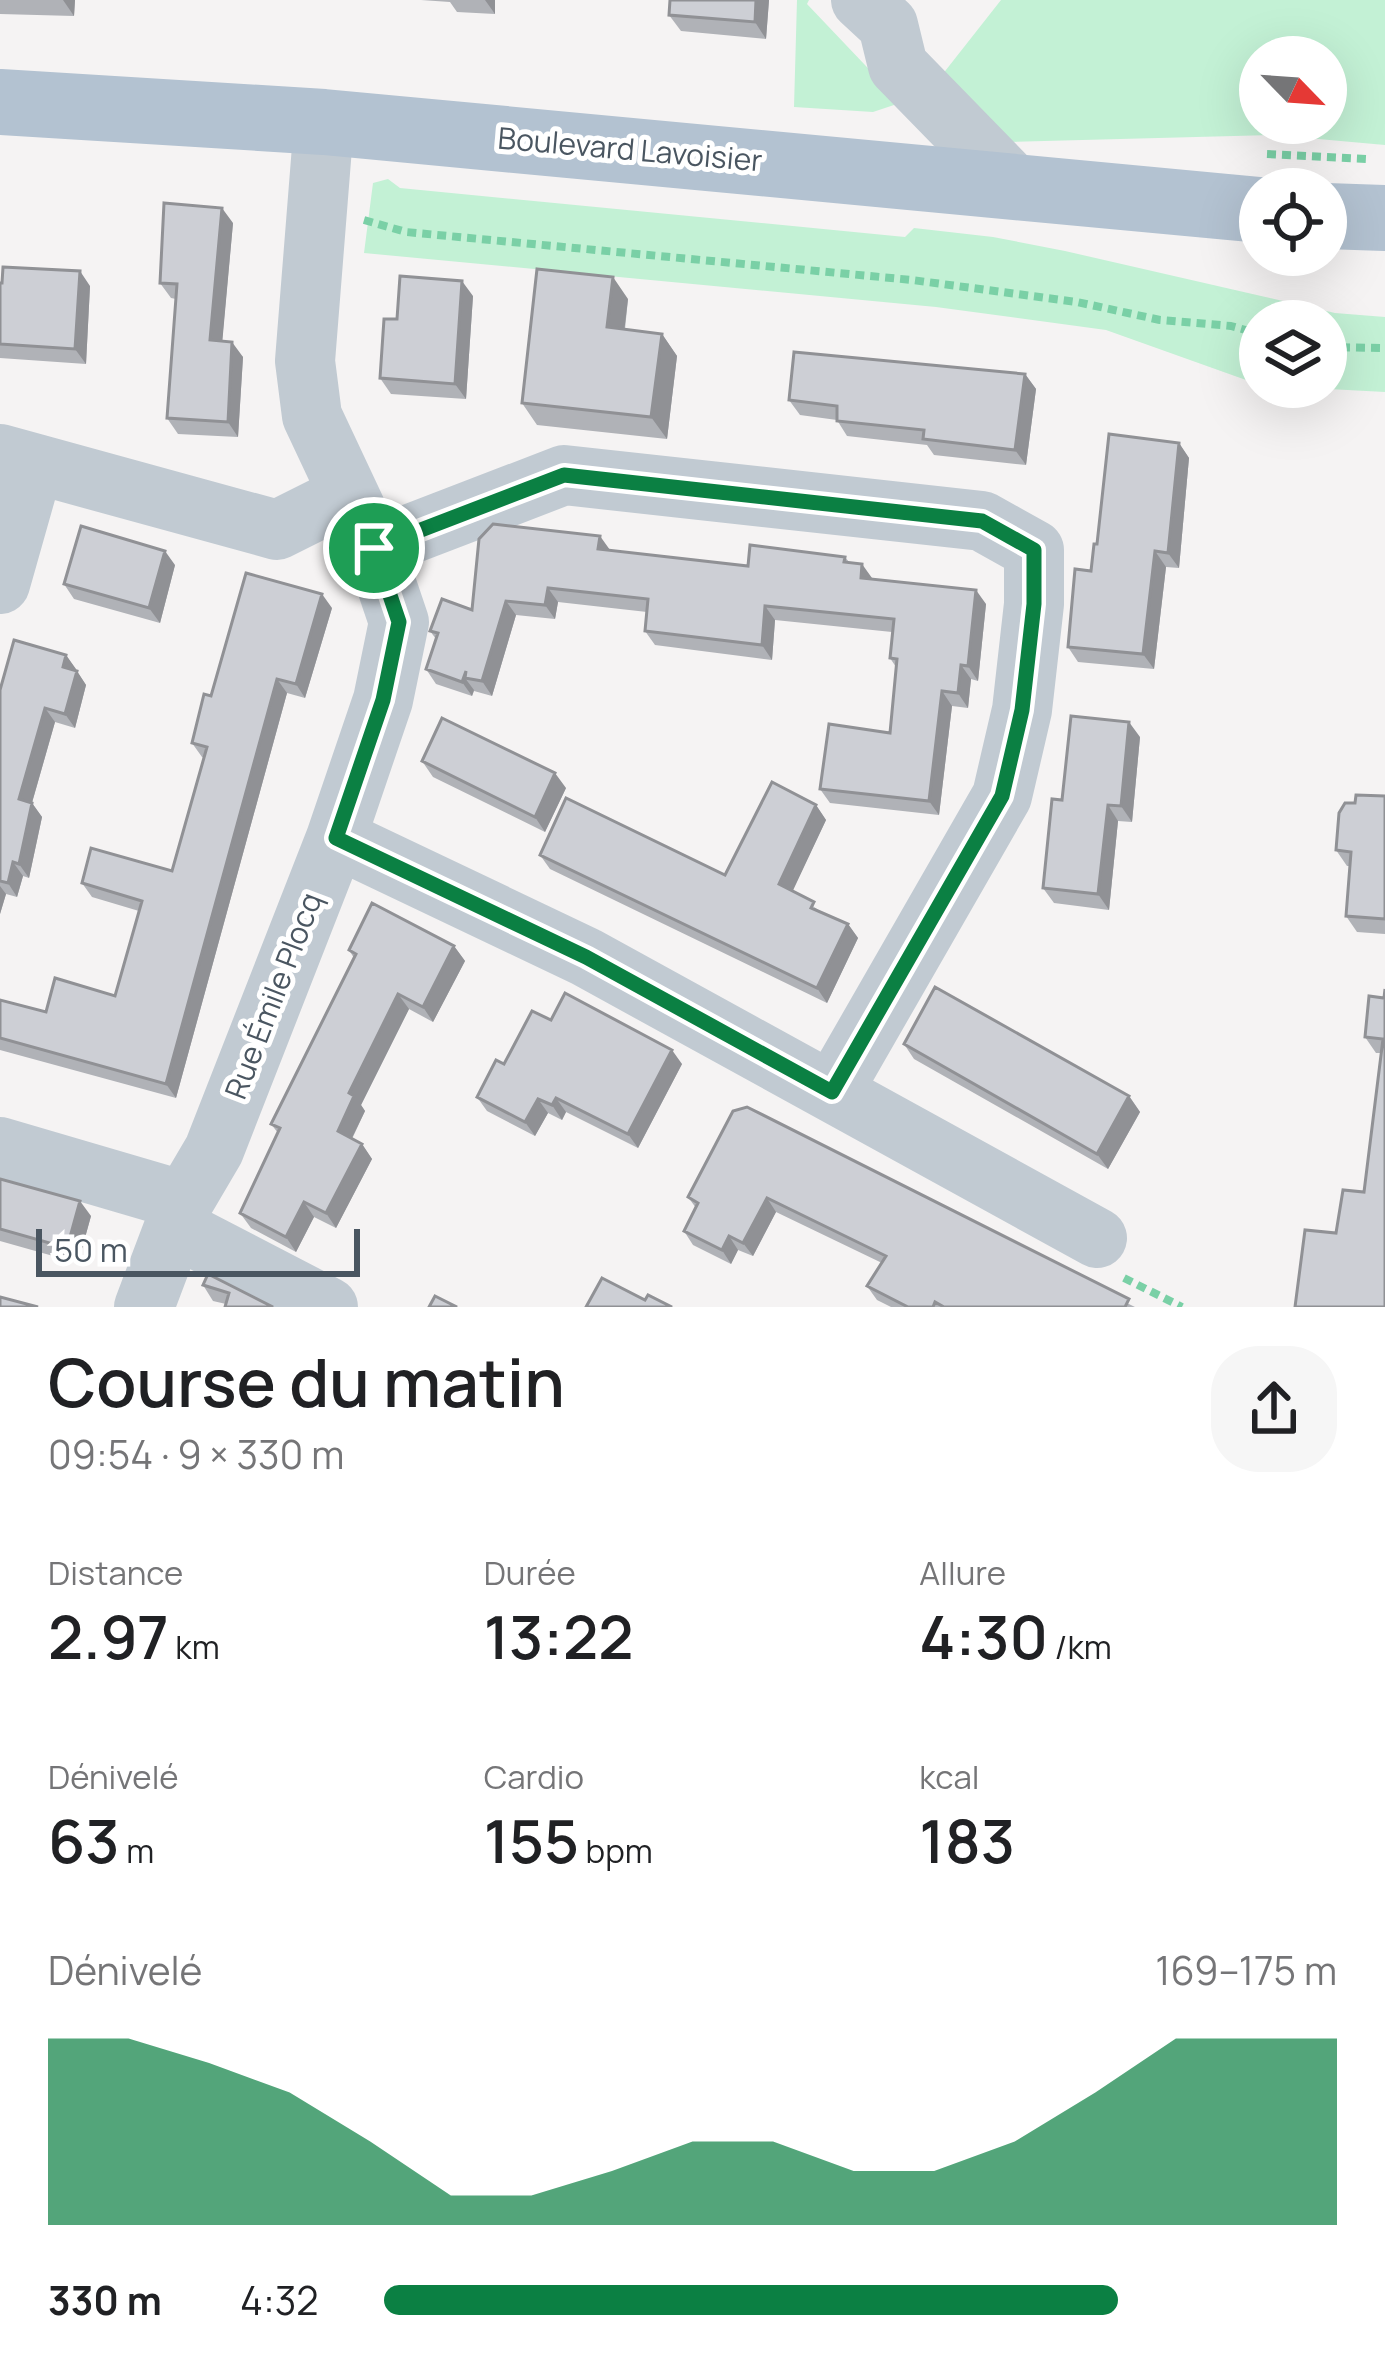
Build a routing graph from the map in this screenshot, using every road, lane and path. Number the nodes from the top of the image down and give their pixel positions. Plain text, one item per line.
1 (891, 8) edge
2 (0, 102) edge
3 (324, 122) junction
4 (1014, 185) junction
5 (316, 207) junction
6 (1239, 208) edge
7 (1239, 328) edge
8 (1347, 347) edge
9 (1385, 348) edge
10 (17, 459) edge
11 (347, 495) junction
12 (374, 548) junction
13 (0, 584) edge
14 (336, 838) junction
15 (832, 1092) junction
16 (0, 1148) edge
17 (180, 1214) junction
18 (1097, 1238) joint
19 (144, 1307) edge
20 (328, 1307) edge
21 (1182, 1307) edge

1 - 4 street
2 - 3 main road, Boulevard Lavoisier
3 - 4 main road, Boulevard Lavoisier
3 - 5 street, Rue Émile Plocq
4 - 6 main road, Boulevard Lavoisier
5 - 7 path
5 - 11 street, Rue Émile Plocq
8 - 9 path
10 - 11 street
10 - 13 street
11 - 12 street, Rue Émile Plocq
12 - 14 street, Rue Émile Plocq
12 - 15 street
14 - 15 street
14 - 17 street, Rue Émile Plocq
15 - 18 street
16 - 17 street
17 - 19 street, Rue Émile Plocq
17 - 20 street
18 - 21 path

